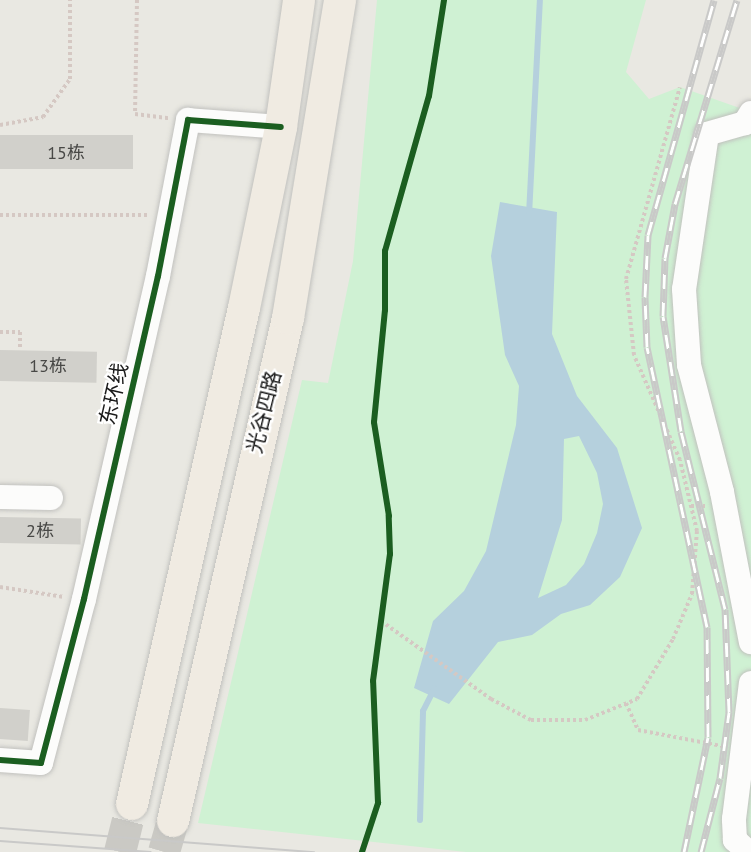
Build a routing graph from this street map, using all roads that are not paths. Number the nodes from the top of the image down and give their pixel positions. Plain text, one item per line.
1 (299, 0) edge
2 (340, 0) edge
3 (751, 113) edge
4 (281, 127) junction
5 (0, 497) edge
6 (51, 498) dead end
7 (751, 642) edge
8 (751, 683) edge
9 (0, 760) edge
10 (132, 804) tunnel mouth
11 (173, 821) tunnel mouth
12 (748, 852) edge

1 - 4 main road, 光谷四路
2 - 11 main road, 光谷四路
3 - 7 street
4 - 9 street, 东环线
4 - 10 main road, 光谷四路
5 - 6 street
8 - 12 street

